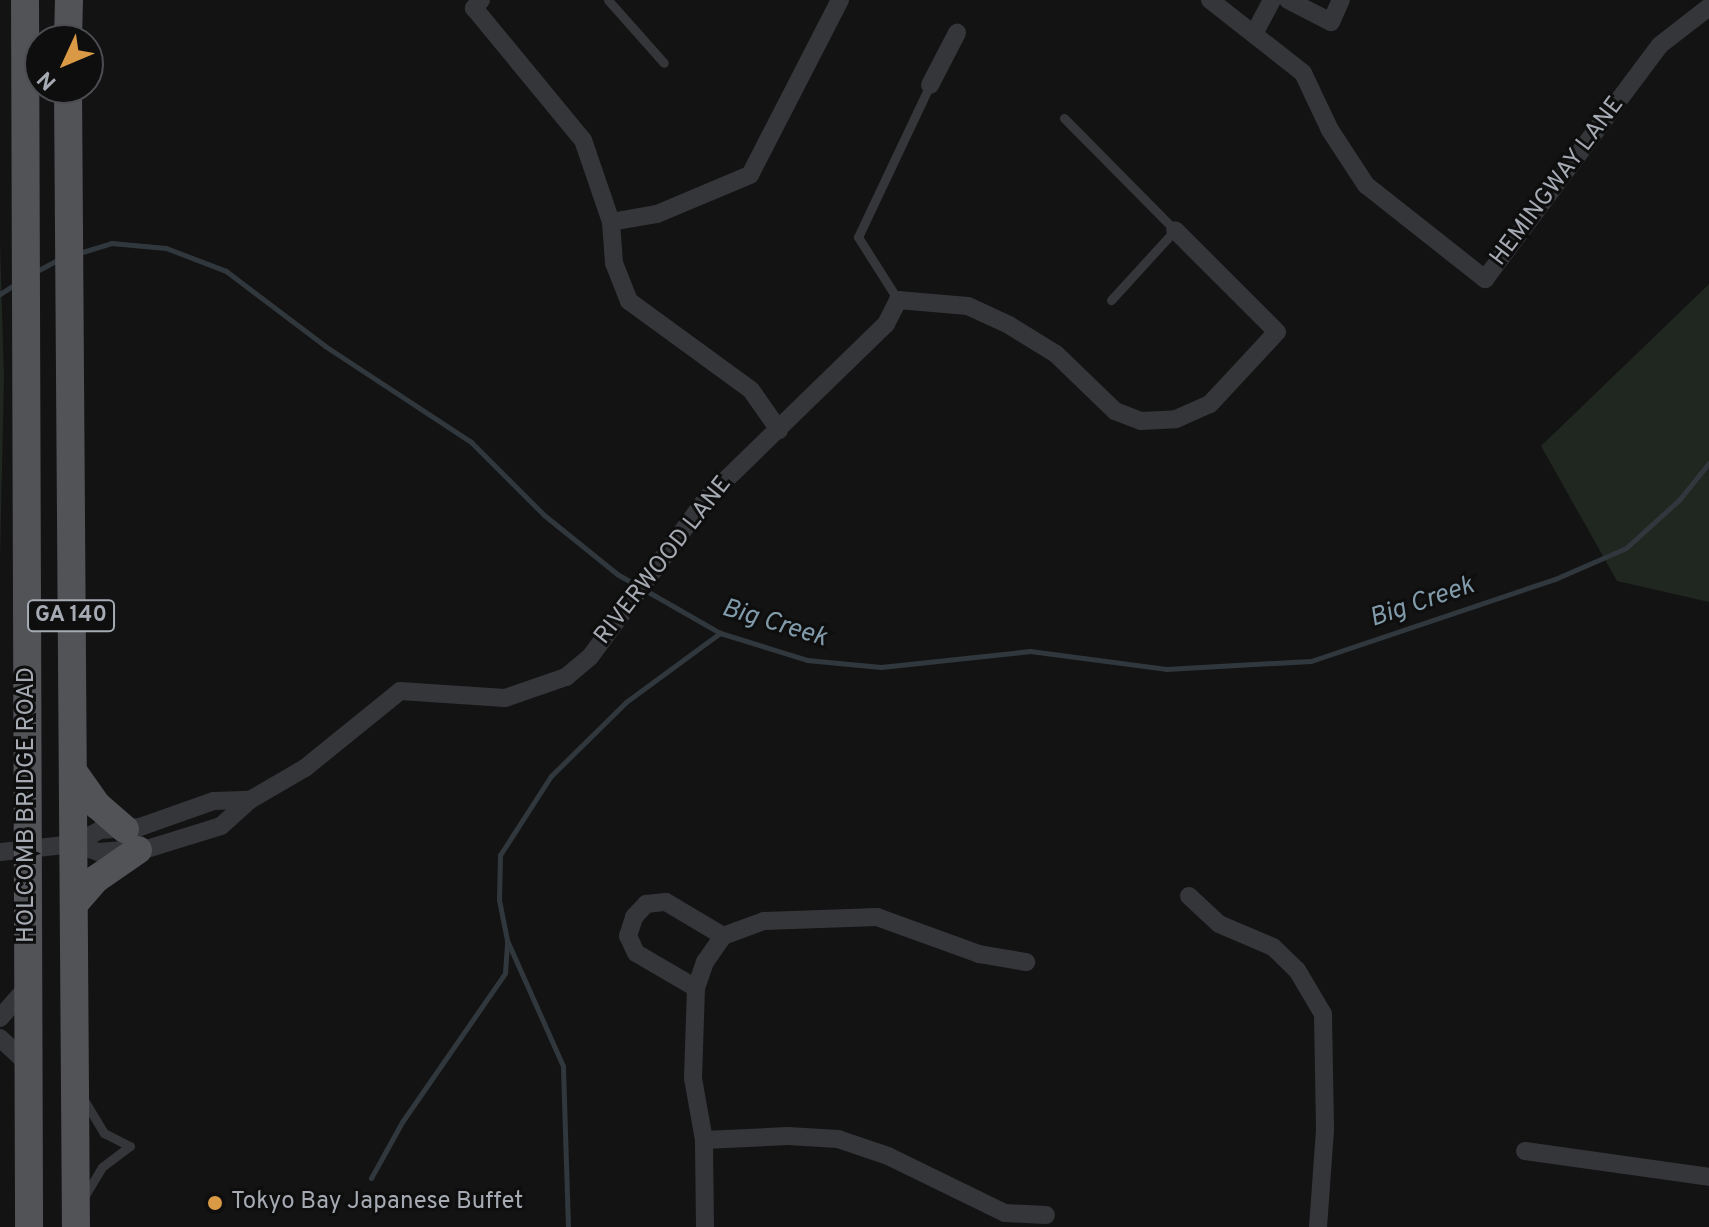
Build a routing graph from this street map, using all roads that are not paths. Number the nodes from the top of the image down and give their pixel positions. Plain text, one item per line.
1 (25, 0) edge
2 (69, 0) edge
3 (481, 0) edge
4 (608, 0) edge
5 (840, 0) edge
6 (1210, 0) edge
7 (1272, 0) edge
8 (1288, 0) edge
9 (1341, 0) edge
10 (1709, 7) edge
11 (68, 24) edge
12 (1255, 32) junction
13 (957, 33) dead end
14 (664, 63) dead end
15 (930, 85) joint
16 (68, 104) edge
17 (1064, 118) dead end
18 (611, 222) junction
19 (1175, 230) junction
20 (898, 300) junction
21 (1111, 300) dead end
22 (779, 430) junction
23 (73, 771) junction
24 (250, 800) junction
25 (132, 839) junction
26 (74, 844) junction
27 (14, 850) edge
28 (1189, 896) dead end
29 (75, 903) junction
30 (723, 936) junction
31 (1026, 962) dead end
32 (29, 985) junction
33 (696, 988) junction
34 (0, 1018) edge
35 (0, 1038) edge
36 (30, 1066) junction
37 (76, 1086) junction
38 (704, 1140) junction
39 (1525, 1151) dead end
40 (1709, 1177) edge
41 (1046, 1215) dead end
42 (76, 1218) edge
43 (29, 1227) edge
44 (705, 1227) edge
45 (1318, 1227) edge

1 - 27 main road, HOLCOMB BRIDGE ROAD / GA 140
2 - 11 main road
3 - 18 street
4 - 14 lane
5 - 18 street
6 - 12 street, HEMINGWAY LANE
7 - 12 street
8 - 9 street
10 - 12 street, HEMINGWAY LANE
13 - 15 street
15 - 20 lane
16 - 23 main road, HOLCOMB BRIDGE ROAD / GA 140
17 - 19 lane
18 - 22 street
19 - 20 street
19 - 21 lane
20 - 22 street, RIVERWOOD LANE
22 - 24 street, RIVERWOOD LANE
23 - 25 main road
23 - 26 main road, HOLCOMB BRIDGE ROAD / GA 140
24 - 25 street, RIVERWOOD LANE
24 - 25 street, RIVERWOOD LANE
25 - 26 street, RIVERWOOD LANE
25 - 29 main road
26 - 27 street, RIVERWOOD LANE
26 - 29 main road, HOLCOMB BRIDGE ROAD / GA 140
27 - 32 main road, HOLCOMB BRIDGE ROAD / GA 140
28 - 45 street
29 - 37 main road, HOLCOMB BRIDGE ROAD / GA 140
30 - 31 street
30 - 33 street
30 - 33 street
32 - 34 street
32 - 36 main road, HOLCOMB BRIDGE ROAD / GA 140
33 - 38 street
35 - 36 street
36 - 43 main road, HOLCOMB BRIDGE ROAD / GA 140
37 - 42 main road, HOLCOMB BRIDGE ROAD / GA 140
37 - 42 lane
38 - 41 street
38 - 44 street
39 - 40 street

